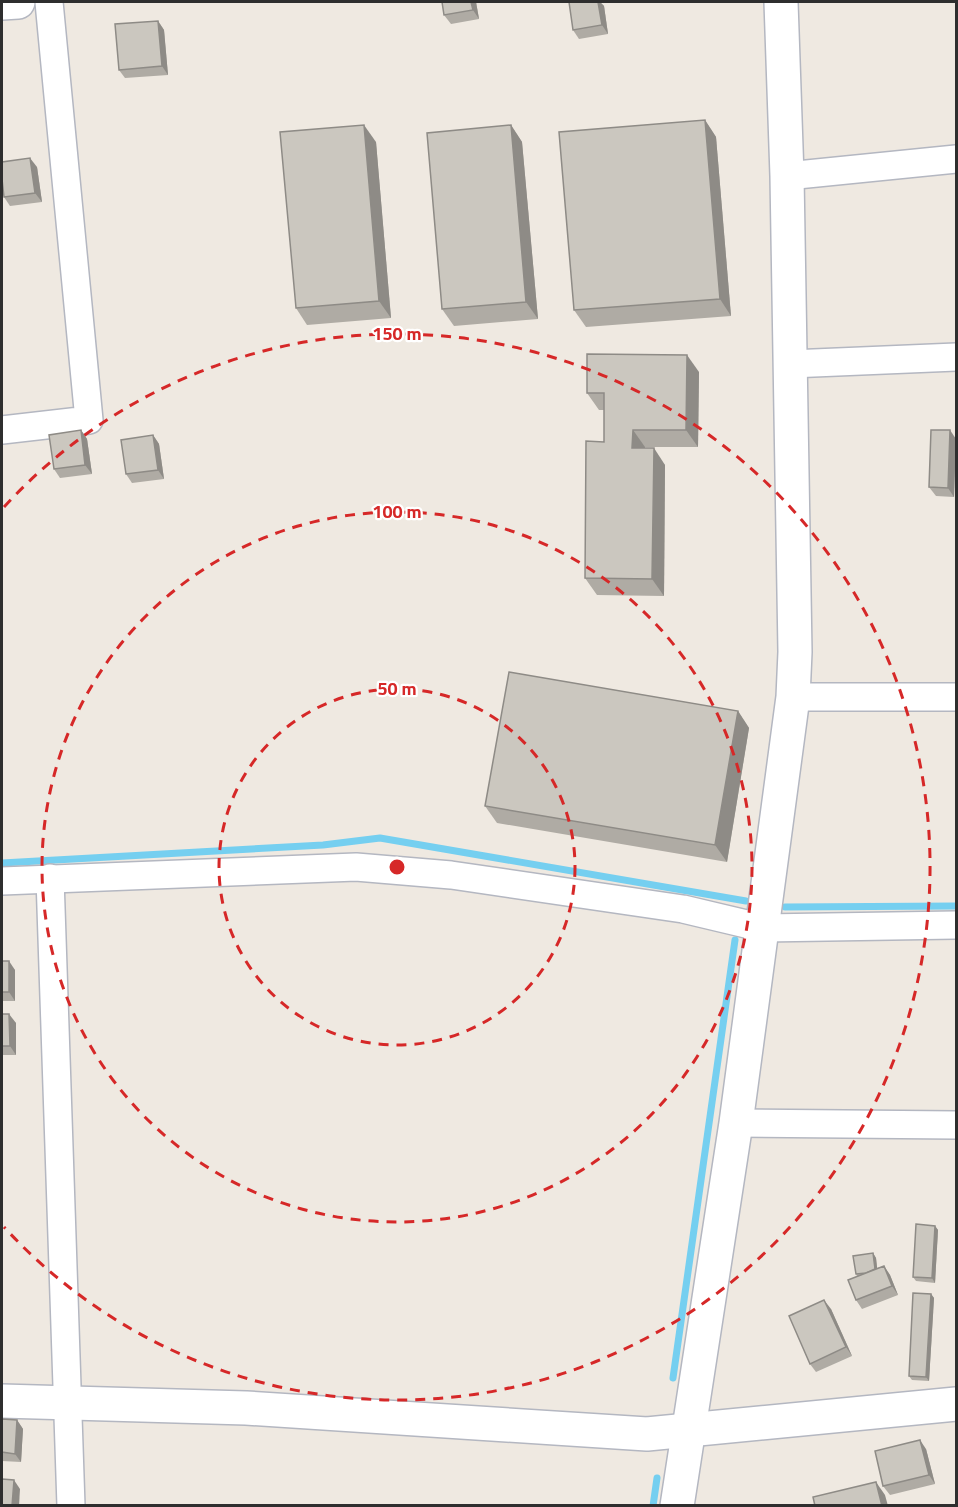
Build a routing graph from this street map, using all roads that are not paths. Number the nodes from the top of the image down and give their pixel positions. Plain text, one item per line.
1 (18, 2) edge
2 (49, 2) edge
3 (781, 2) edge
4 (2, 3) edge
5 (957, 159) edge
6 (787, 176) junction
7 (957, 357) edge
8 (789, 364) junction
9 (2, 430) edge
10 (793, 697) junction
11 (957, 697) edge
12 (50, 878) junction
13 (2, 881) edge
14 (957, 925) edge
15 (763, 928) junction
16 (736, 1123) junction
17 (957, 1125) edge
18 (2, 1401) edge
19 (69, 1402) junction
20 (957, 1404) edge
21 (687, 1432) junction
22 (71, 1506) edge
23 (677, 1506) edge

1 - 4 street
2 - 9 street
3 - 6 street
5 - 6 street
6 - 8 street
7 - 8 street
8 - 10 street
10 - 11 street
10 - 15 street
12 - 13 street
12 - 15 street
12 - 19 street
14 - 15 street
15 - 16 street
16 - 17 street
16 - 21 street
18 - 19 street
19 - 21 street
19 - 22 street
20 - 21 street
21 - 23 street

